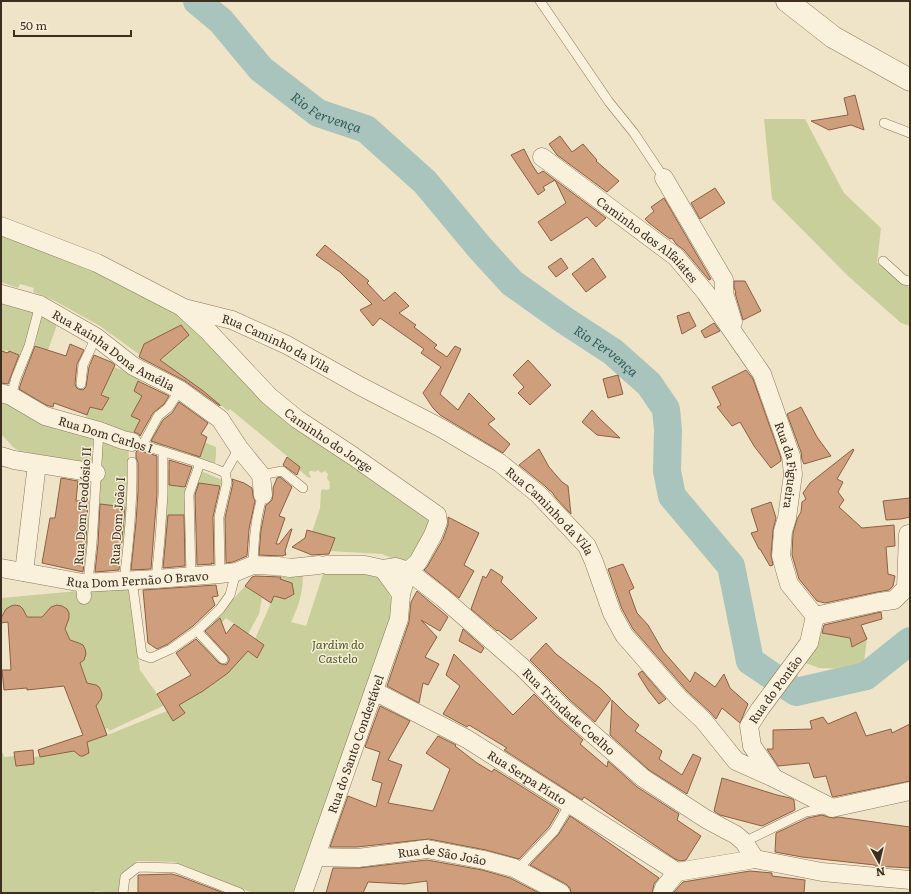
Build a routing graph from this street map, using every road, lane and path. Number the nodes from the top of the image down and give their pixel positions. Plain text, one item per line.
1 (540, 1) edge
2 (787, 1) edge
3 (910, 80) edge
4 (884, 123) dead end
5 (910, 133) edge
6 (542, 157) dead end
7 (664, 178) joint
8 (1, 226) edge
9 (883, 261) dead end
10 (910, 282) edge
11 (1, 294) edge
12 (40, 305) junction
13 (184, 308) junction
14 (96, 337) junction
15 (738, 338) junction
16 (81, 384) dead end
17 (180, 390) junction
18 (6, 395) edge
19 (99, 431) junction
20 (136, 445) junction
21 (239, 448) junction
22 (163, 452) junction
23 (1, 456) edge
24 (132, 462) dead end
25 (200, 463) junction
26 (37, 464) junction
27 (96, 473) junction
28 (261, 475) junction
29 (226, 478) junction
30 (303, 488) dead end
31 (263, 495) joint
32 (910, 534) edge
33 (253, 565) junction
34 (1, 568) edge
35 (383, 569) junction
36 (408, 571) junction
37 (24, 572) junction
38 (228, 573) junction
39 (191, 576) junction
40 (156, 579) junction
41 (128, 580) junction
42 (85, 587) junction
43 (401, 594) junction
44 (815, 616) junction
45 (197, 631) junction
46 (223, 659) dead end
47 (374, 691) junction
48 (774, 778) junction
49 (910, 791) edge
50 (570, 804) junction
51 (832, 808) junction
52 (744, 842) junction
53 (316, 857) junction
54 (755, 859) junction
55 (517, 870) junction
56 (677, 872) junction
57 (910, 880) edge
58 (123, 893) edge
59 (240, 893) edge
60 (303, 893) edge
61 (561, 893) edge
62 (662, 893) edge

1 - 7 lane
2 - 3 street
4 - 5 lane
6 - 15 street, Caminho dos Alfaiates
7 - 15 street
8 - 13 street
9 - 10 lane
11 - 12 street, Rua Rainha Dona Amélia
12 - 14 street, Rua Rainha Dona Amélia
12 - 18 lane
13 - 36 street, Caminho do Jorge
13 - 48 street, Rua Caminho da Vila
14 - 16 lane
14 - 17 street, Rua Rainha Dona Amélia
15 - 44 street, Rua da Figueira
17 - 20 lane
17 - 21 street, Rua Rainha Dona Amélia
18 - 19 street, Rua Dom Carlos I
19 - 20 street, Rua Dom Carlos I
19 - 27 lane, Rua Dom Teodósio II
20 - 22 lane, Rua Dom Carlos I
21 - 28 street
21 - 29 lane
22 - 25 lane, Rua Dom Carlos I
22 - 40 lane
23 - 26 street
24 - 41 lane, Rua Dom João I
25 - 29 lane, Rua Dom Carlos I
25 - 39 lane
26 - 27 street
26 - 37 street
27 - 42 lane, Rua Dom Teodósio II
28 - 30 lane
28 - 31 street
29 - 38 lane
31 - 33 lane
32 - 44 street
33 - 35 street, Rua Dom Fernão O Bravo
33 - 38 street, Rua Dom Fernão O Bravo
34 - 37 street, Rua Dom Fernão O Bravo
35 - 36 street
35 - 43 street
36 - 43 street, Rua do Santo Condestável
36 - 52 street, Rua Trindade Coelho
37 - 42 street, Rua Dom Fernão O Bravo
38 - 39 street, Rua Dom Fernão O Bravo
38 - 45 lane
39 - 40 street, Rua Dom Fernão O Bravo
40 - 41 street, Rua Dom Fernão O Bravo
41 - 42 street, Rua Dom Fernão O Bravo
41 - 45 lane, Rua Dom João I
43 - 47 street, Rua do Santo Condestável
44 - 48 street, Rua do Pontão
45 - 46 lane
47 - 50 street, Rua Serpa Pínto
47 - 53 street, Rua do Santo Condestável
48 - 51 street, Rua Caminho da Vila
49 - 51 street
50 - 55 lane
50 - 56 street, Rua Serpa Pínto
51 - 52 lane
52 - 54 street, Rua Trindade Coelho
53 - 55 street, Rua de São João
53 - 60 street, Rua do Santo Condestável
54 - 56 street
54 - 57 street
55 - 61 street, Rua de São João
56 - 62 street
58 - 59 lane

